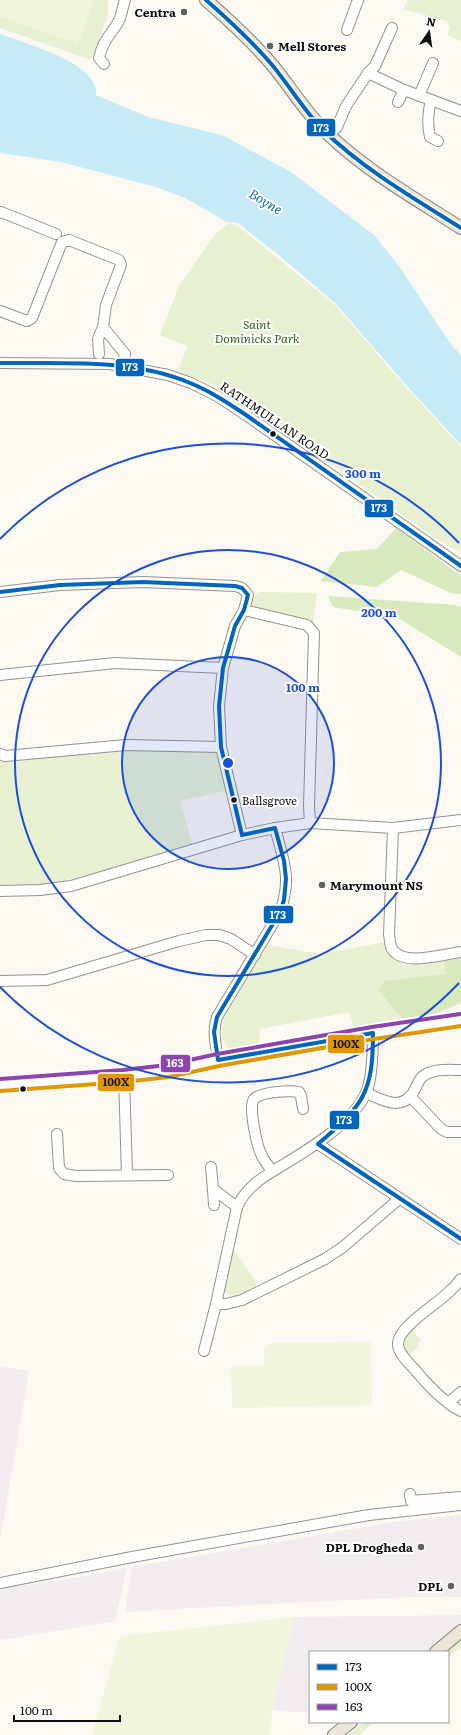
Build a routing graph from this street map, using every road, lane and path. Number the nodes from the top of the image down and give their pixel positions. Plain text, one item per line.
1 (125, 0) edge
2 (206, 0) edge
3 (358, 0) edge
4 (392, 28) dead end
5 (347, 30) dead end
6 (433, 63) dead end
7 (104, 64) dead end
8 (368, 73) junction
9 (404, 90) junction
10 (419, 96) junction
11 (431, 100) junction
12 (398, 102) dead end
13 (461, 111) edge
14 (329, 135) junction
15 (438, 141) dead end
16 (0, 213) edge
17 (461, 228) edge
18 (56, 234) dead end
19 (0, 311) edge
20 (103, 327) junction
21 (99, 354) dead end
22 (0, 363) edge
23 (122, 366) junction
24 (461, 566) edge
25 (0, 592) edge
26 (244, 610) junction
27 (222, 668) junction
28 (0, 675) edge
29 (221, 747) junction
30 (0, 754) edge
31 (461, 820) edge
32 (310, 823) junction
33 (275, 828) junction
34 (393, 828) junction
35 (242, 835) junction
36 (0, 891) edge
37 (461, 952) edge
38 (255, 954) junction
39 (0, 981) edge
40 (461, 1020) edge
41 (373, 1033) junction
42 (218, 1060) junction
43 (461, 1070) edge
44 (124, 1076) junction
45 (0, 1085) edge
46 (366, 1093) junction
47 (410, 1096) junction
48 (303, 1109) dead end
49 (461, 1132) edge
50 (57, 1134) dead end
51 (318, 1144) junction
52 (211, 1167) dead end
53 (272, 1171) junction
54 (127, 1175) junction
55 (168, 1175) dead end
56 (213, 1189) junction
57 (399, 1199) junction
58 (214, 1206) dead end
59 (237, 1207) junction
60 (461, 1240) edge
61 (461, 1278) edge
62 (216, 1304) junction
63 (204, 1351) dead end
64 (461, 1392) edge
65 (449, 1402) junction
66 (461, 1411) edge
67 (410, 1494) dead end
68 (461, 1498) edge
69 (461, 1505) edge
70 (0, 1583) edge
71 (461, 1631) edge
72 (437, 1651) edge
73 (350, 1723) edge
74 (334, 1735) edge

1 - 7 street
2 - 14 main road
3 - 5 street
4 - 8 street
6 - 10 street
8 - 9 street
8 - 14 street
9 - 10 street
9 - 12 street
10 - 11 street
11 - 13 street
11 - 15 street
14 - 17 main road
16 - 18 street
19 - 20 street
20 - 21 street
20 - 23 street
22 - 23 street, RATHMULLAN ROAD
23 - 24 street, RATHMULLAN ROAD
25 - 26 street
26 - 27 street
26 - 32 street
27 - 28 street
27 - 29 street
29 - 30 street
29 - 35 street
31 - 34 street
32 - 33 street
32 - 34 street
33 - 35 street
33 - 38 street
34 - 37 street
35 - 36 street
38 - 39 street
38 - 42 street
40 - 41 street
41 - 42 street
41 - 46 street
42 - 44 street
43 - 47 street
44 - 45 street
44 - 54 street
46 - 47 street
46 - 51 street
47 - 49 street
48 - 53 street
50 - 54 street
51 - 53 street
51 - 57 street
52 - 56 street
53 - 59 street
54 - 55 street
56 - 58 street
56 - 59 street
57 - 60 street
57 - 62 street
59 - 62 street
61 - 65 street
62 - 63 street
64 - 65 street
65 - 66 street
67 - 68 street
69 - 70 street
71 - 72 main road
73 - 74 main road

